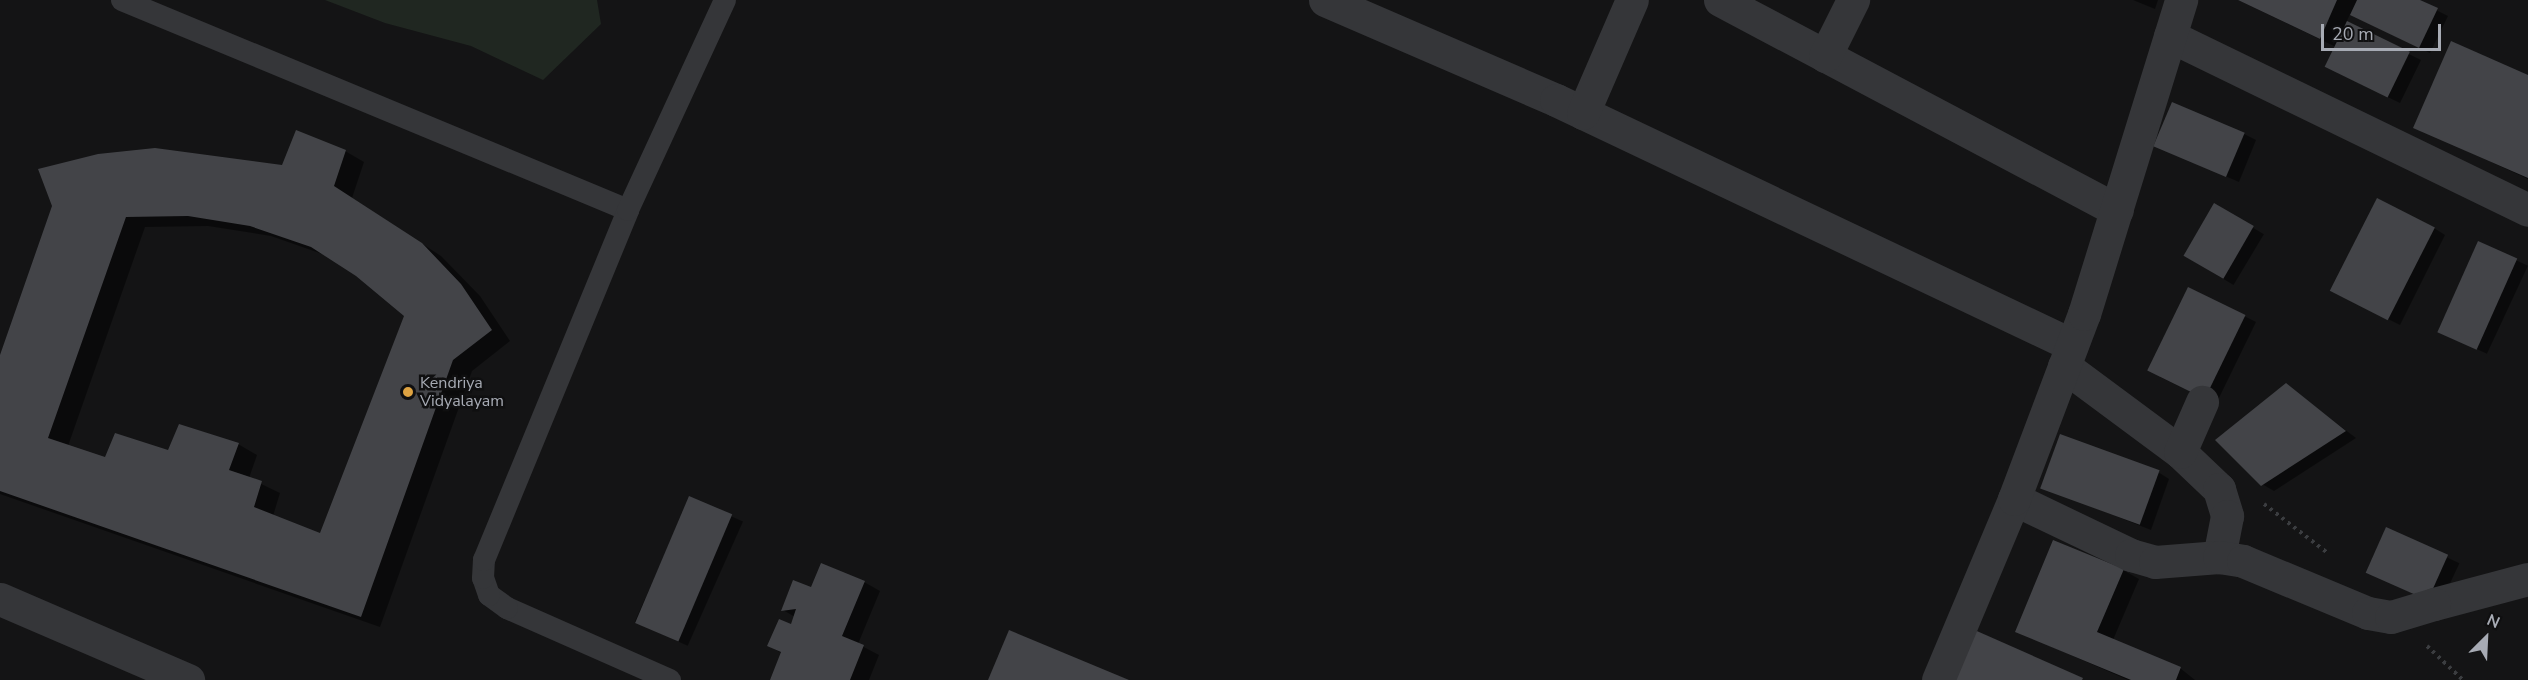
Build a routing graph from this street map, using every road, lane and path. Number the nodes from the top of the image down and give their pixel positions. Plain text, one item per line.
1 (122, 0) edge
2 (726, 0) edge
3 (1324, 0) edge
4 (1632, 0) edge
5 (1720, 0) edge
6 (1853, 0) edge
7 (2181, 0) edge
8 (2170, 36) junction
9 (1825, 56) junction
10 (1583, 113) junction
11 (628, 210) junction
12 (2117, 210) junction
13 (2528, 210) edge
14 (2068, 356) junction
15 (2202, 402) dead end
16 (2182, 446) junction
17 (2014, 499) junction
18 (2219, 557) junction
19 (2528, 579) edge
20 (0, 599) edge
21 (188, 680) edge
22 (670, 680) edge
23 (1938, 680) edge

1 - 11 lane
2 - 11 lane
3 - 10 street
4 - 10 street
5 - 9 street
6 - 9 street
7 - 8 street
8 - 12 street
8 - 13 street
9 - 12 street
10 - 14 street
11 - 22 lane
12 - 14 street
14 - 16 street
14 - 17 street
15 - 16 street
16 - 18 street
17 - 18 street
17 - 23 street
18 - 19 street, bridge
20 - 21 street

